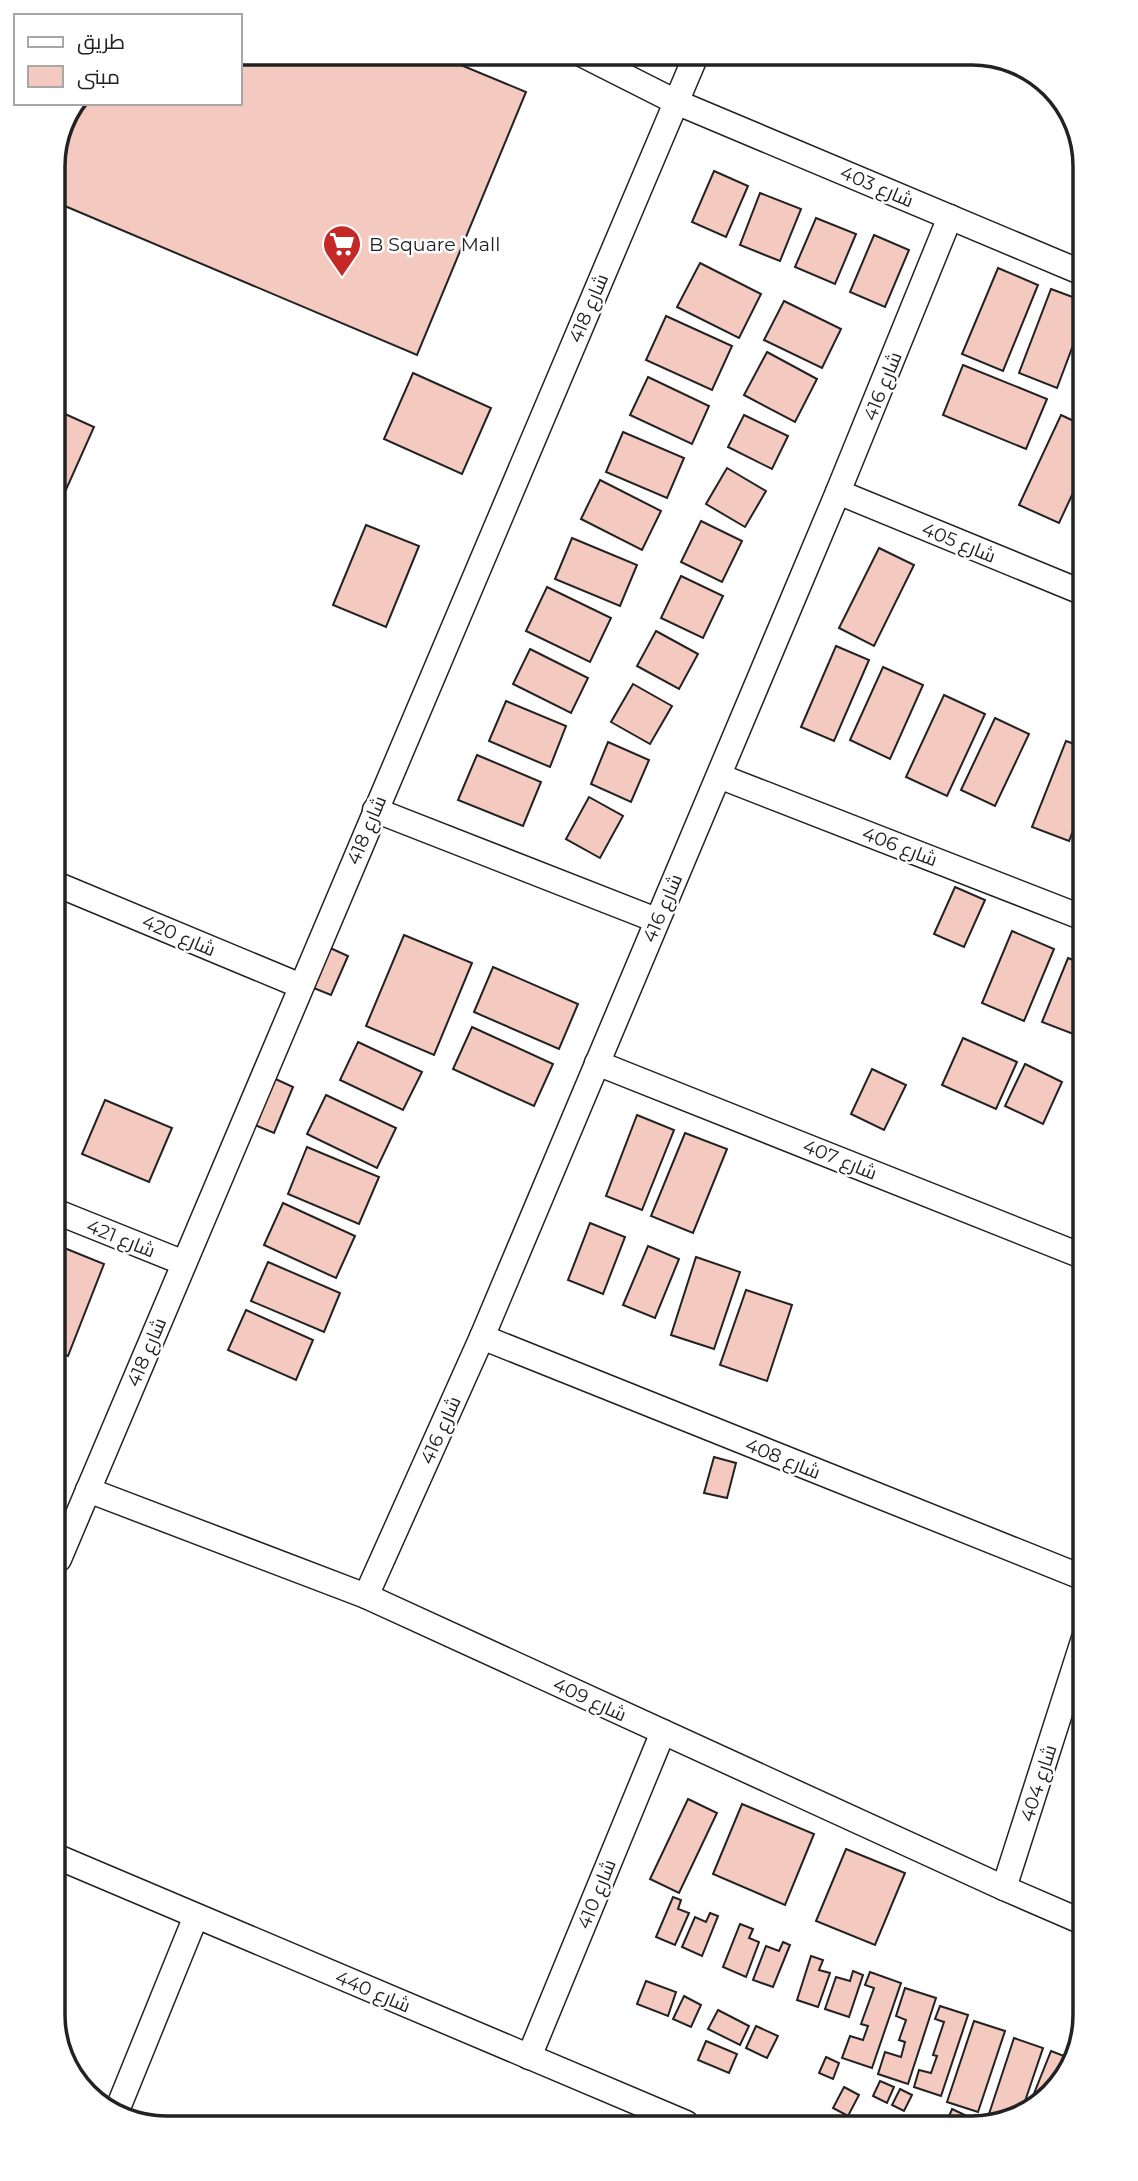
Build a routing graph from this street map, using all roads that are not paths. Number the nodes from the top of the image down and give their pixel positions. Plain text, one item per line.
1 (603, 65) edge
2 (692, 65) edge
3 (676, 102) junction
4 (950, 217) junction
5 (1073, 269) edge
6 (838, 492) junction
7 (1073, 589) edge
8 (719, 776) junction
9 (375, 810) junction
10 (65, 888) edge
11 (1073, 914) edge
12 (656, 920) junction
13 (301, 986) junction
14 (597, 1063) junction
15 (65, 1215) edge
16 (1073, 1252) edge
17 (184, 1264) junction
18 (482, 1338) junction
19 (88, 1490) junction
20 (65, 1545) edge
21 (1073, 1574) edge
22 (366, 1597) junction
23 (1073, 1672) edge
24 (663, 1732) junction
25 (65, 1860) edge
26 (1004, 1888) junction
27 (196, 1916) junction
28 (1073, 1918) edge
29 (529, 2057) junction
30 (119, 2105) edge
31 (669, 2116) edge

1 - 3 street, شارع 403
2 - 3 street, شارع 418
3 - 4 street, شارع 403
3 - 9 street, شارع 418
4 - 5 street, شارع 403
4 - 6 street, شارع 416
6 - 7 street, شارع 405
6 - 8 street, شارع 416
8 - 11 street, شارع 406
8 - 12 street, شارع 416
9 - 12 street
9 - 13 street, شارع 418
10 - 13 street, شارع 420
12 - 14 street, شارع 416
13 - 17 street, شارع 418
14 - 16 street, شارع 407
14 - 18 street, شارع 416
15 - 17 street, شارع 421
17 - 19 street, شارع 418
18 - 21 street, شارع 408
18 - 22 street, شارع 416
19 - 20 street, شارع 418
19 - 22 street, شارع 409
22 - 24 street, شارع 409
23 - 26 street, شارع 404
24 - 26 street, شارع 409
24 - 29 street, شارع 410
25 - 27 street, شارع 440
26 - 28 street, شارع 409
27 - 29 street, شارع 440
27 - 30 street
29 - 31 street, شارع 440

